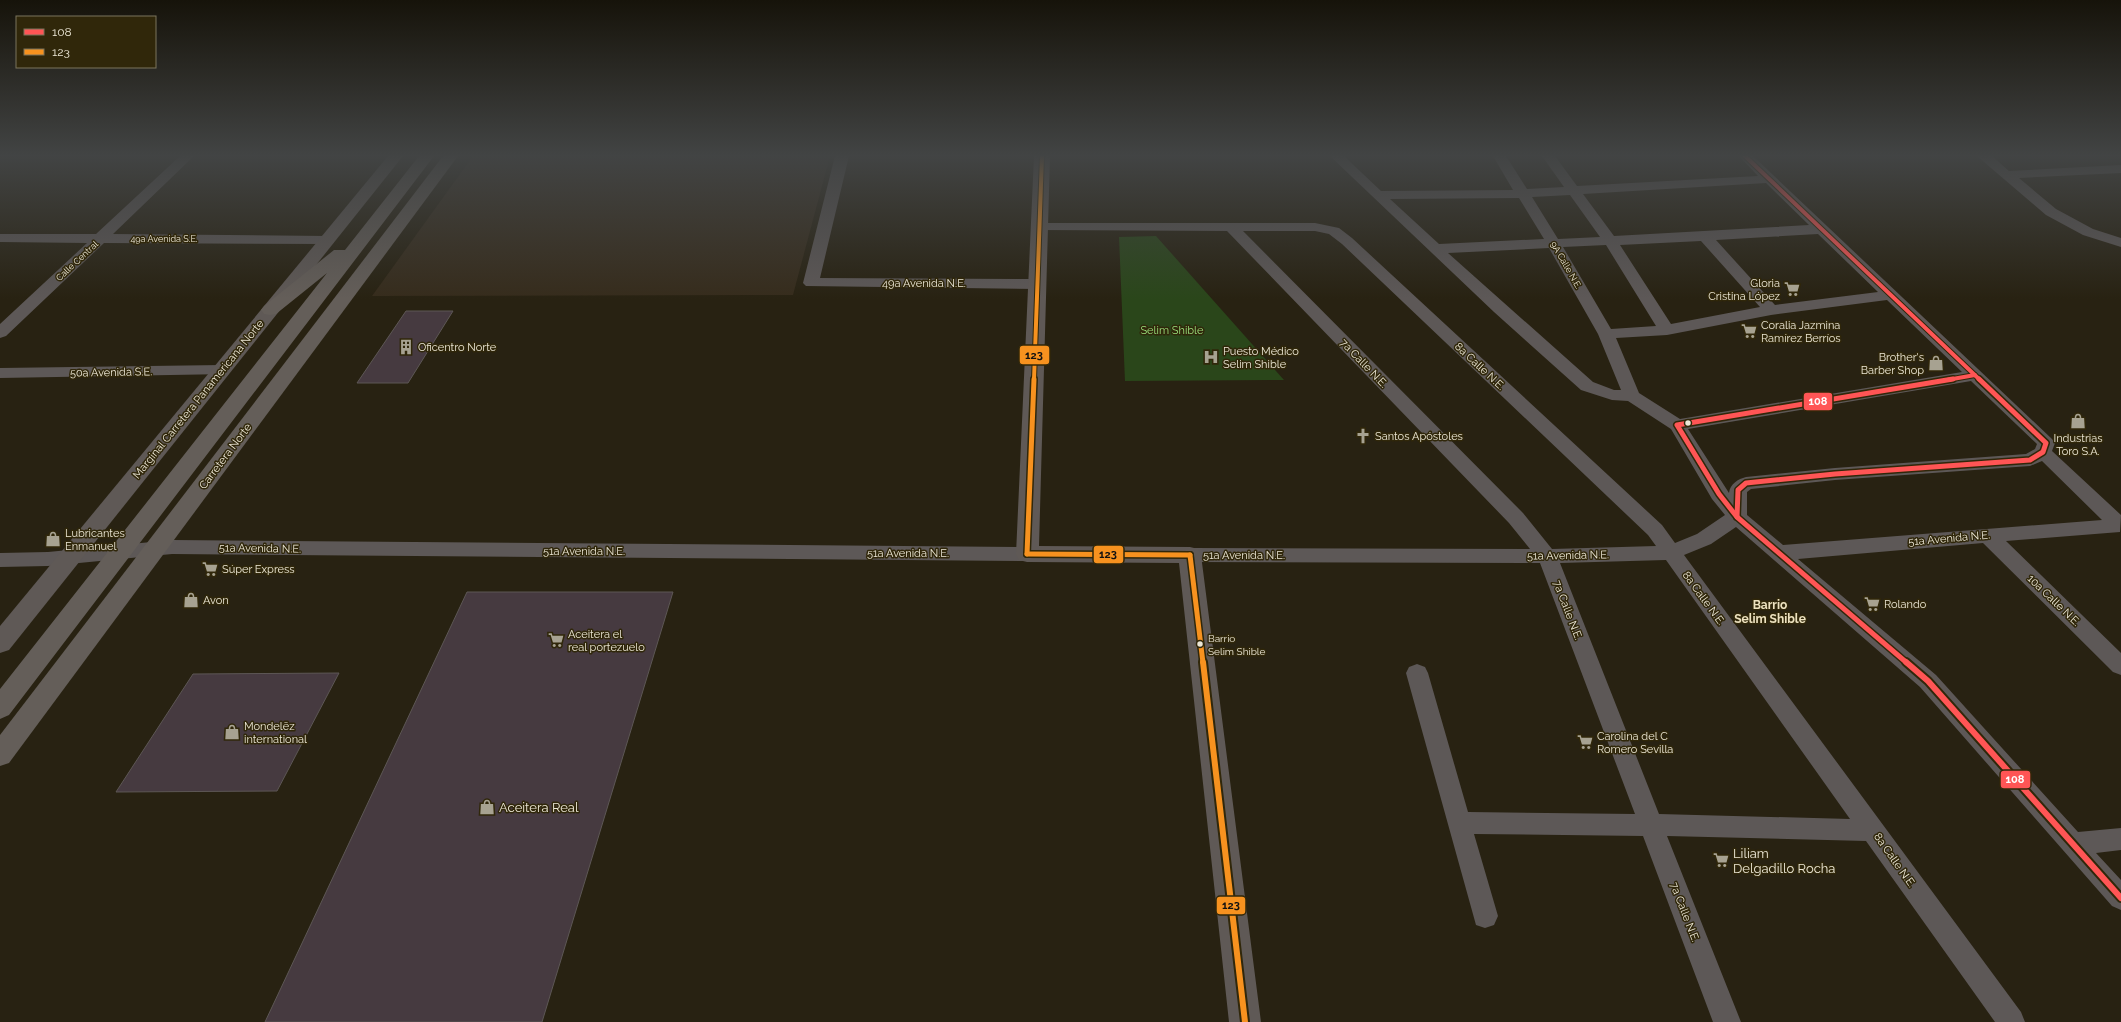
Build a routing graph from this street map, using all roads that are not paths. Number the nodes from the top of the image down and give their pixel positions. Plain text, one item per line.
1 (137, 204) edge
2 (357, 204) edge
3 (389, 204) edge
4 (414, 204) edge
5 (830, 204) edge
6 (1041, 204) edge
7 (1386, 204) edge
8 (1527, 204) edge
9 (1584, 204) edge
10 (1795, 204) edge
11 (2041, 204) edge
12 (1040, 226) junction
13 (1231, 227) junction
14 (1822, 230) junction
15 (366, 233) junction
16 (1705, 236) junction
17 (0, 238) edge
18 (100, 239) junction
19 (328, 240) junction
20 (1552, 242) junction
21 (1611, 242) junction
22 (2121, 243) edge
23 (1436, 249) junction
24 (1038, 284) junction
25 (1891, 295) junction
26 (270, 310) junction
27 (1771, 310) junction
28 (1667, 330) junction
29 (0, 333) edge
30 (1606, 334) junction
31 (222, 370) junction
32 (0, 373) edge
33 (1975, 375) junction
34 (1632, 396) junction
35 (1677, 425) junction
36 (2043, 452) junction
37 (1737, 517) junction
38 (2120, 525) edge
39 (1987, 535) junction
40 (156, 548) junction
41 (121, 552) junction
42 (1778, 552) junction
43 (1670, 553) junction
44 (1027, 554) junction
45 (1190, 555) junction
46 (1547, 556) junction
47 (71, 557) junction
48 (0, 560) edge
49 (0, 643) edge
50 (2121, 666) edge
51 (1418, 673) dead end
52 (0, 708) edge
53 (23, 724) junction
54 (0, 755) edge
55 (0, 762) edge
56 (1459, 823) junction
57 (1651, 825) junction
58 (1874, 830) junction
59 (2121, 838) edge
60 (2073, 844) junction
61 (2121, 898) edge
62 (1485, 916) dead end
63 (1245, 1022) edge
64 (1727, 1022) edge
65 (2011, 1022) edge

1 - 18 street, Calle Central
2 - 19 street, Marginal Carretera Panamericana Norte
3 - 15 highway
4 - 40 highway, Carretera Norte
5 - 24 street, 49a Avenida N.E.
6 - 12 street
7 - 23 street
8 - 20 street, 9A Calle N.E.
9 - 21 street
10 - 14 street
11 - 22 street
12 - 13 street
12 - 24 street
13 - 43 street, 8a Calle N.E.
13 - 46 street, 7a Calle N.E.
14 - 16 street
14 - 25 street
15 - 26 highway
15 - 41 highway
16 - 21 street
16 - 27 street
17 - 18 street, 49a Avenida S.E.
18 - 19 street, 49a Avenida S.E.
18 - 29 street, Calle Central
19 - 26 street, Marginal Carretera Panamericana Norte
20 - 21 street
20 - 23 street
20 - 30 street, 9A Calle N.E.
21 - 28 street
23 - 34 street
24 - 44 street
25 - 27 street
25 - 33 street
26 - 31 street, Marginal Carretera Panamericana Norte
27 - 28 street
28 - 30 street
30 - 34 street
31 - 32 street, 50a Avenida S.E.
31 - 47 street, Marginal Carretera Panamericana Norte
33 - 35 street
33 - 36 street
34 - 35 street
35 - 37 street
36 - 37 street
36 - 38 street
37 - 42 street
37 - 43 street, 51a Avenida N.E.
38 - 39 street, 51a Avenida N.E.
39 - 42 street, 51a Avenida N.E.
39 - 50 street, 10a Calle N.E.
40 - 41 street, 51a Avenida N.E.
40 - 44 street, 51a Avenida N.E.
40 - 53 highway, Carretera Norte
41 - 47 street, 51a Avenida N.E.
41 - 52 highway
42 - 60 street
43 - 46 street, 51a Avenida N.E.
43 - 58 street, 8a Calle N.E.
44 - 45 street, 51a Avenida N.E.
45 - 46 street, 51a Avenida N.E.
45 - 63 street
46 - 57 street, 7a Calle N.E.
47 - 48 street, 51a Avenida N.E.
47 - 49 street, Marginal Carretera Panamericana Norte
51 - 56 street
53 - 54 highway, Carretera Norte
53 - 55 highway
56 - 57 street
56 - 62 street
57 - 58 street
57 - 64 street, 7a Calle N.E.
58 - 65 street, 8a Calle N.E.
59 - 60 street
60 - 61 street

